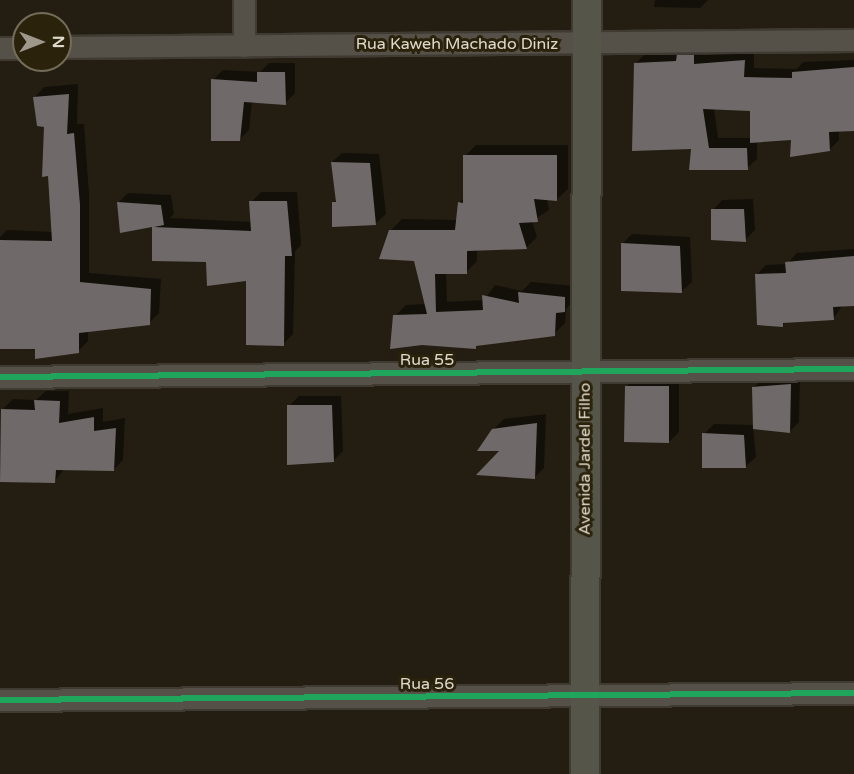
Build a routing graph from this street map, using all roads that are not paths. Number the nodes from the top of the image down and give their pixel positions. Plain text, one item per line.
1 (244, 0) edge
2 (587, 0) edge
3 (854, 40) edge
4 (588, 43) junction
5 (244, 46) junction
6 (72, 47) edge
7 (854, 369) edge
8 (585, 372) junction
9 (0, 377) edge
10 (854, 693) edge
11 (585, 696) junction
12 (0, 700) edge
13 (585, 774) edge

1 - 5 street
2 - 4 main road, Avenida Jardel Filho
3 - 4 street, Rua Kaweh Machado Diniz
4 - 5 street, Rua Kaweh Machado Diniz
4 - 8 main road, Avenida Jardel Filho
5 - 6 street, Rua Kaweh Machado Diniz
7 - 8 street, Rua 55
8 - 9 street, Rua 55
8 - 11 main road, Avenida Jardel Filho
10 - 11 street, Rua 56
11 - 12 street, Rua 56
11 - 13 main road, Avenida Jardel Filho

